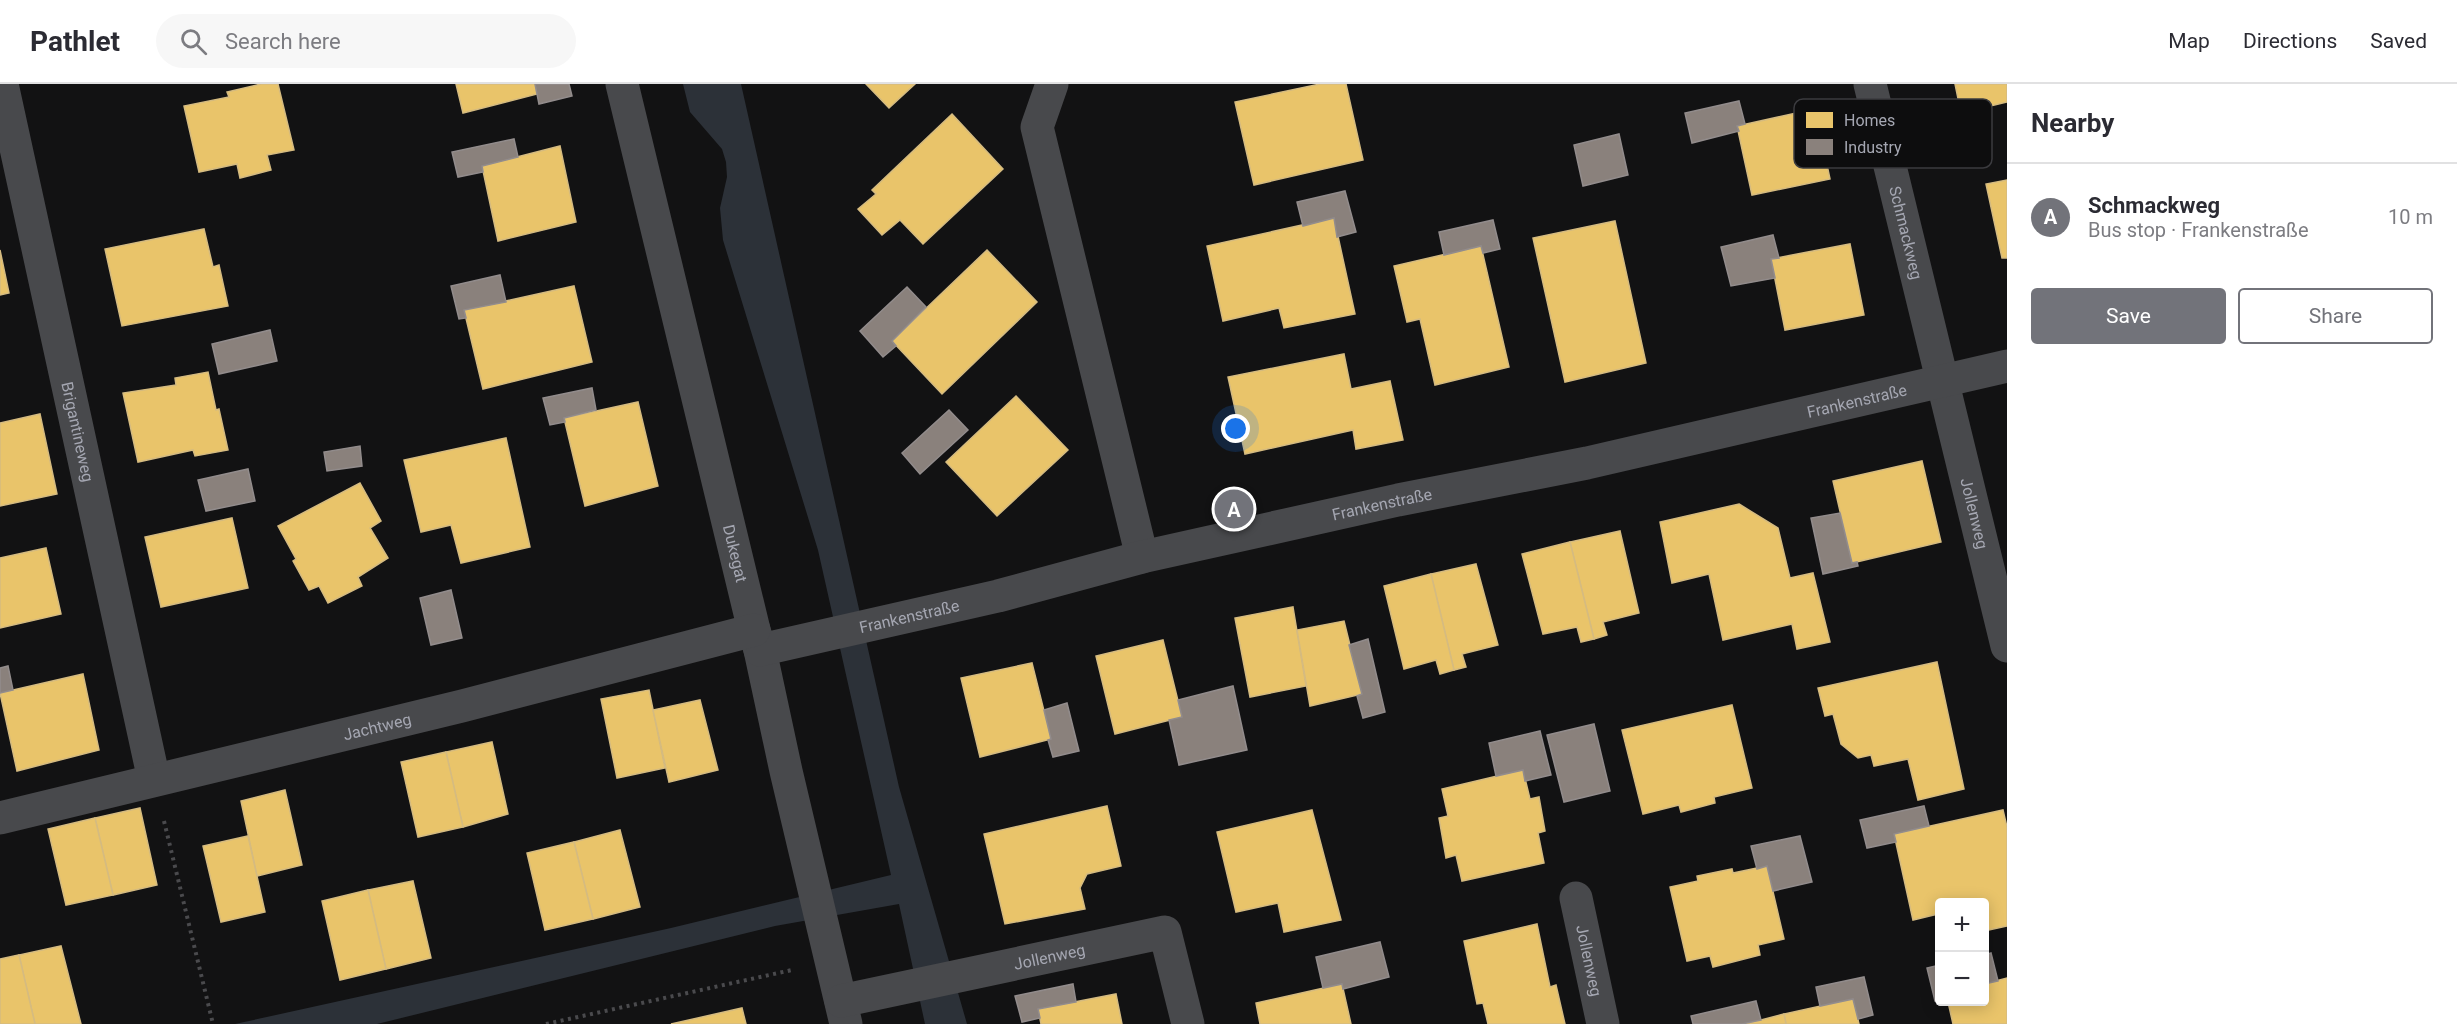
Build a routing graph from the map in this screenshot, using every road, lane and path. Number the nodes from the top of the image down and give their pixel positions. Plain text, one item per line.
1 (2, 84) edge
2 (622, 84) edge
3 (1027, 84) edge
4 (1052, 84) edge
5 (1870, 84) edge
6 (1873, 99) edge
7 (1037, 127) junction
8 (1890, 168) edge
9 (2007, 366) edge
10 (1943, 381) junction
11 (1142, 557) junction
12 (757, 640) junction
13 (2007, 646) edge
14 (154, 780) junction
15 (0, 818) edge
16 (1576, 898) dead end
17 (832, 961) junction
18 (844, 1012) edge
19 (213, 1024) edge
20 (546, 1024) edge
21 (1188, 1024) edge
22 (1603, 1024) edge

1 - 14 street, Brigantineweg
2 - 12 street, Dukegat
3 - 7 street
4 - 7 street
5 - 6 street, Schmackweg
7 - 11 street
8 - 10 street, Schmackweg
9 - 10 street, Frankenstraße
10 - 11 street, Frankenstraße
10 - 13 street, Jollenweg
11 - 12 street, Frankenstraße
12 - 14 street, Jachtweg
12 - 17 street, Dukegat
14 - 15 street, Jachtweg
14 - 19 path
16 - 22 street, Jollenweg
17 - 18 street, Dukegat
17 - 20 path
18 - 21 street, Jollenweg

